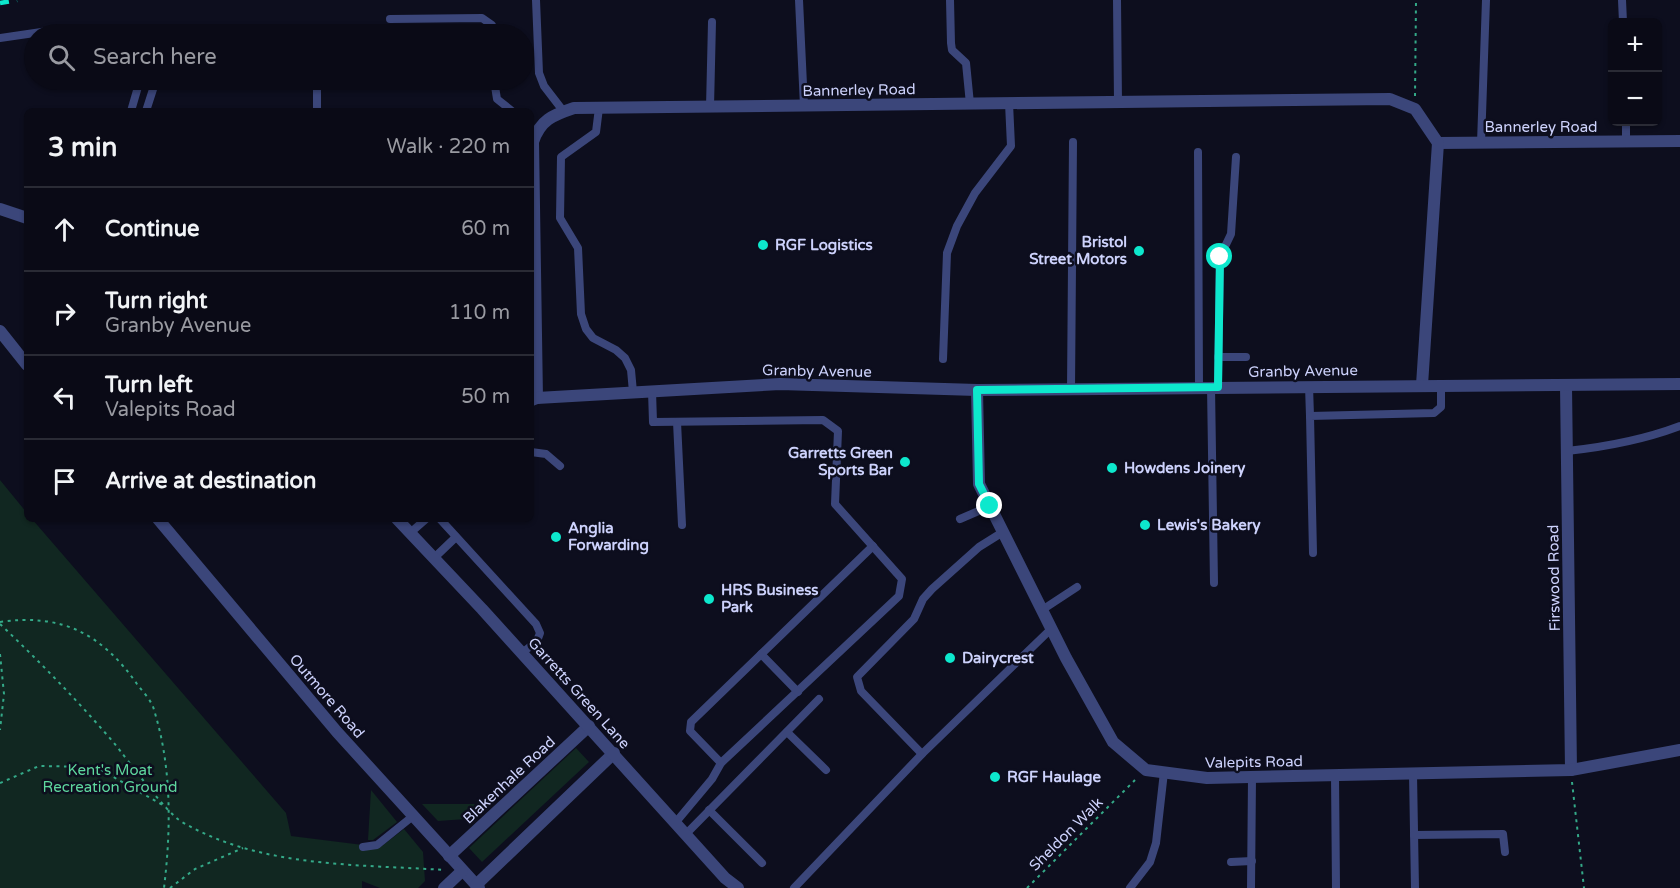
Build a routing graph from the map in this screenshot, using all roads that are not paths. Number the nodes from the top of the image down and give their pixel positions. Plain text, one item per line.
1 (536, 0) edge
2 (800, 0) edge
3 (950, 0) edge
4 (1116, 0) edge
5 (1486, 0) edge
6 (1622, 0) edge
7 (1623, 18) edge
8 (390, 19) dead end
9 (712, 22) dead end
10 (491, 24) edge
11 (24, 35) edge
12 (0, 38) edge
13 (137, 90) edge
14 (153, 90) edge
15 (317, 90) edge
16 (496, 90) edge
17 (1118, 102) junction
18 (1009, 103) junction
19 (970, 104) junction
20 (804, 106) junction
21 (710, 107) junction
22 (132, 108) edge
23 (147, 108) edge
24 (317, 108) edge
25 (508, 108) edge
26 (599, 108) junction
27 (564, 112) junction
28 (534, 126) edge
29 (1626, 126) edge
30 (1680, 141) edge
31 (1073, 142) dead end
32 (1626, 142) junction
33 (1438, 143) junction
34 (1481, 143) junction
35 (1198, 152) dead end
36 (1236, 157) dead end
37 (0, 209) edge
38 (24, 217) edge
39 (0, 331) edge
40 (1218, 357) junction
41 (1246, 357) dead end
42 (943, 359) dead end
43 (24, 361) edge
44 (1680, 384) edge
45 (1422, 385) junction
46 (1441, 385) junction
47 (1309, 386) junction
48 (1566, 386) junction
49 (1209, 387) junction
50 (1071, 389) junction
51 (977, 390) junction
52 (652, 391) junction
53 (633, 392) junction
54 (534, 399) edge
55 (1310, 417) junction
56 (677, 422) junction
57 (1680, 426) edge
58 (1567, 451) junction
59 (534, 452) edge
60 (560, 466) dead end
61 (990, 506) junction
62 (960, 519) dead end
63 (161, 522) edge
64 (400, 522) edge
65 (423, 522) edge
66 (443, 522) edge
67 (682, 525) dead end
68 (1003, 532) junction
69 (410, 533) junction
70 (456, 537) junction
71 (873, 546) junction
72 (1313, 553) dead end
73 (434, 558) junction
74 (1214, 583) dead end
75 (1077, 587) dead end
76 (1042, 610) junction
77 (1051, 629) junction
78 (522, 653) junction
79 (761, 654) junction
80 (798, 692) junction
81 (819, 699) dead end
82 (589, 726) junction
83 (787, 732) junction
84 (1680, 750) edge
85 (614, 753) junction
86 (922, 754) junction
87 (721, 763) junction
88 (826, 770) dead end
89 (1164, 772) junction
90 (1413, 774) junction
91 (1335, 775) junction
92 (1572, 776) junction
93 (1252, 777) junction
94 (710, 810) junction
95 (413, 816) junction
96 (676, 822) junction
97 (686, 834) junction
98 (1414, 835) junction
99 (363, 847) dead end
100 (1505, 852) dead end
101 (449, 856) junction
102 (1252, 861) junction
103 (1231, 862) dead end
104 (762, 863) dead end
105 (462, 871) junction
106 (477, 887) edge
107 (444, 888) edge
108 (738, 888) edge
109 (794, 888) edge
110 (1130, 888) edge
111 (1251, 888) edge
112 (1336, 888) edge
113 (1415, 888) edge

1 - 27 lane
2 - 20 lane
3 - 19 lane
4 - 17 lane
5 - 34 lane
6 - 7 lane
8 - 10 lane
9 - 21 lane
11 - 12 lane
13 - 22 lane
14 - 23 lane
15 - 24 lane
16 - 25 lane
17 - 18 street, Bannerley Road
17 - 33 street, Bannerley Road
18 - 19 street, Bannerley Road
18 - 42 lane
19 - 20 street, Bannerley Road
20 - 21 street, Bannerley Road
21 - 26 street, Bannerley Road
26 - 27 street, Bannerley Road
26 - 53 lane
27 - 28 street, Bannerley Road
29 - 32 lane
30 - 32 street, Bannerley Road
31 - 50 lane
32 - 34 street, Bannerley Road
33 - 34 street, Bannerley Road
33 - 45 street
35 - 49 lane
36 - 40 lane
37 - 38 street
39 - 43 street
40 - 41 lane
40 - 49 lane
44 - 48 street, Granby Avenue
45 - 46 street, Granby Avenue
45 - 47 street, Granby Avenue
46 - 48 street, Granby Avenue
46 - 55 lane
47 - 49 street, Granby Avenue
47 - 55 lane
48 - 58 street, Firswood Road
49 - 50 street, Granby Avenue
49 - 74 lane
50 - 51 street, Granby Avenue
51 - 52 street, Granby Avenue
51 - 61 street
52 - 53 street, Granby Avenue
52 - 56 lane
53 - 54 street, Granby Avenue
55 - 72 lane
56 - 67 lane
56 - 71 lane
57 - 58 lane
58 - 92 street, Firswood Road
59 - 60 lane
61 - 62 lane
61 - 68 street
63 - 95 street, Outmore Road
64 - 69 street, Garretts Green Lane
65 - 69 lane
66 - 70 lane
68 - 76 street
68 - 86 lane
69 - 73 street, Garretts Green Lane
70 - 73 lane
70 - 78 lane
71 - 79 lane
71 - 80 lane
73 - 78 street, Garretts Green Lane
75 - 76 lane
76 - 77 street
77 - 86 lane
77 - 89 street, Valepits Road
78 - 82 street, Garretts Green Lane
79 - 80 lane
79 - 87 lane
80 - 87 lane
81 - 83 lane
82 - 85 street, Garretts Green Lane
82 - 101 street, Blakenhale Road
83 - 88 lane
83 - 94 lane
84 - 92 street, Valepits Road
85 - 96 street, Garretts Green Lane
85 - 106 street
86 - 109 lane
87 - 96 lane
89 - 93 street, Valepits Road
89 - 110 lane
90 - 91 street, Valepits Road
90 - 92 street, Valepits Road
90 - 98 lane
91 - 93 street, Valepits Road
91 - 112 lane
93 - 102 lane
94 - 97 lane
94 - 104 lane
95 - 99 lane
95 - 101 street, Outmore Road
96 - 97 street, Garretts Green Lane
97 - 108 street, Garretts Green Lane
98 - 100 lane
98 - 113 lane
101 - 105 street, Outmore Road
102 - 103 lane
102 - 111 lane
105 - 106 street, Outmore Road
105 - 107 street

